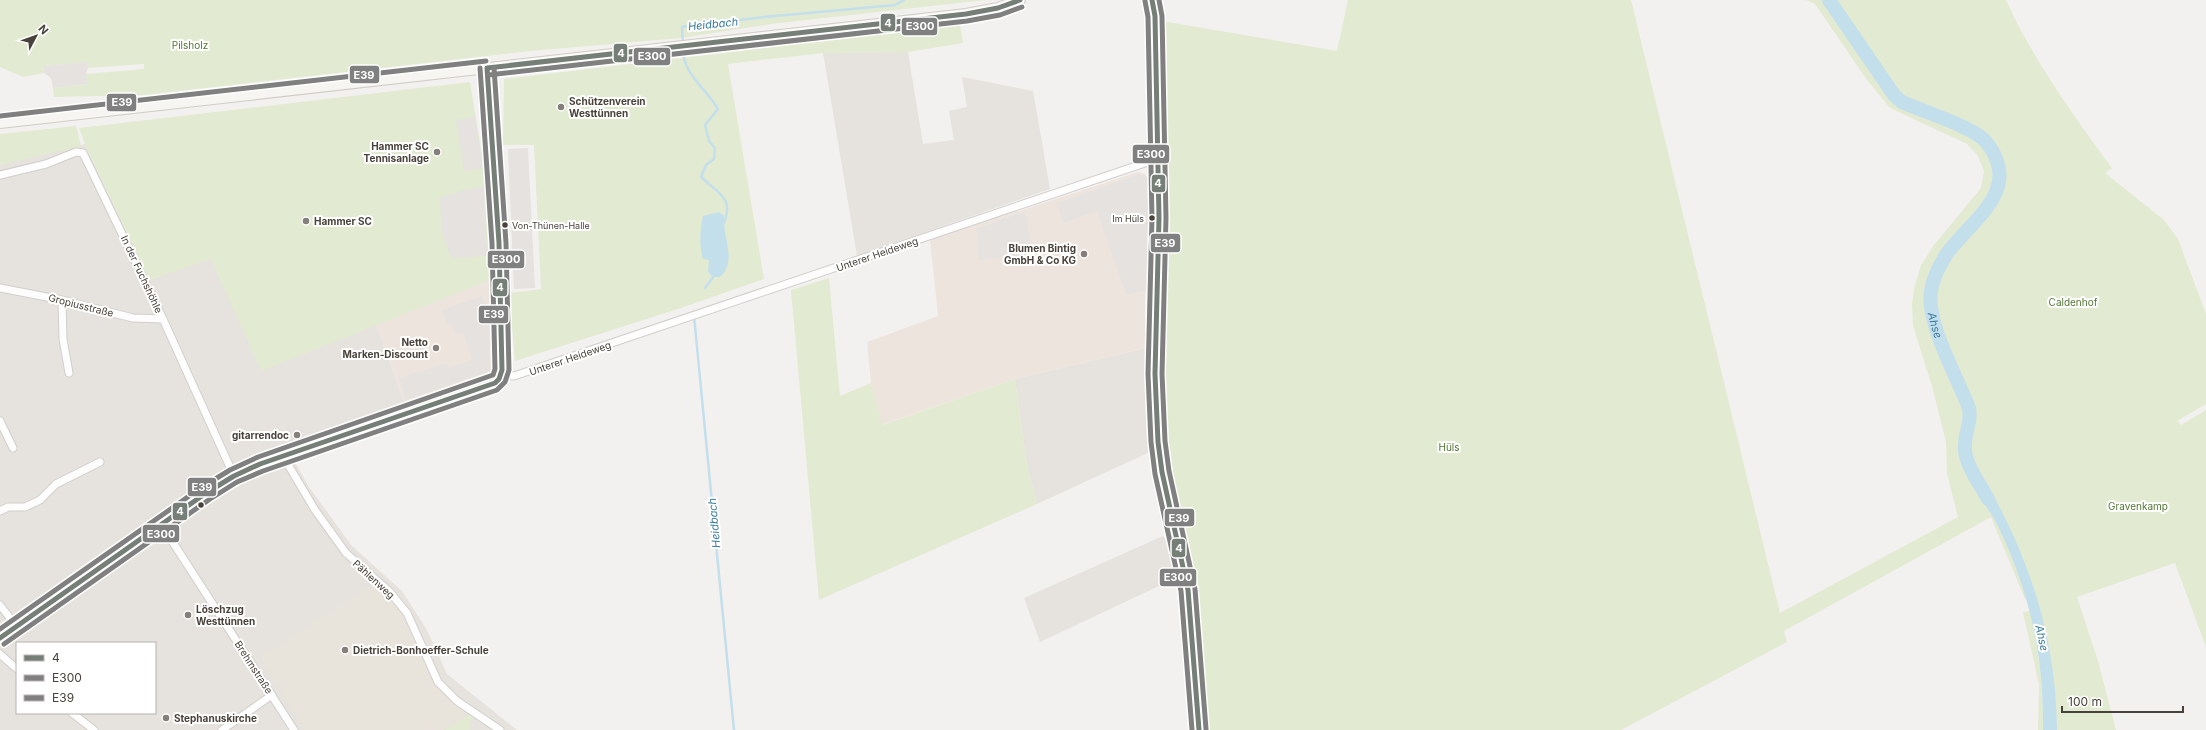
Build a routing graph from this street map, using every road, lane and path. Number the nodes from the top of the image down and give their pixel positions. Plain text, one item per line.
1 (1020, 0) edge
2 (1152, 0) edge
3 (487, 68) junction
4 (0, 123) edge
5 (1157, 161) junction
6 (0, 175) edge
7 (0, 288) edge
8 (62, 300) junction
9 (163, 319) junction
10 (69, 373) dead end
11 (502, 375) junction
12 (0, 421) edge
13 (13, 448) dead end
14 (283, 456) junction
15 (100, 462) dead end
16 (234, 476) junction
17 (0, 511) edge
18 (161, 524) junction
19 (0, 604) edge
20 (16, 626) junction
21 (0, 638) edge
22 (0, 654) edge
23 (16, 668) edge
24 (272, 695) junction
25 (73, 714) edge
26 (94, 730) edge
27 (222, 730) edge
28 (294, 730) edge
29 (500, 730) edge
30 (1198, 730) edge

1 - 3 main road
2 - 5 main road
3 - 4 main road
3 - 11 street
5 - 11 street, Unterer Heideweg
5 - 30 main road
6 - 9 street, In der Fuchshöhle
7 - 8 street, Gropiusstraße
8 - 9 street, Gropiusstraße
8 - 10 street
9 - 16 street, In der Fuchshöhle
11 - 14 street
12 - 13 street
14 - 16 street
14 - 29 street, Pählenweg
15 - 17 street
16 - 18 street
18 - 20 street
18 - 24 street, Brehmstraße
19 - 20 street
20 - 21 street
22 - 23 street
24 - 27 street
24 - 28 street, Brehmstraße
25 - 26 street

